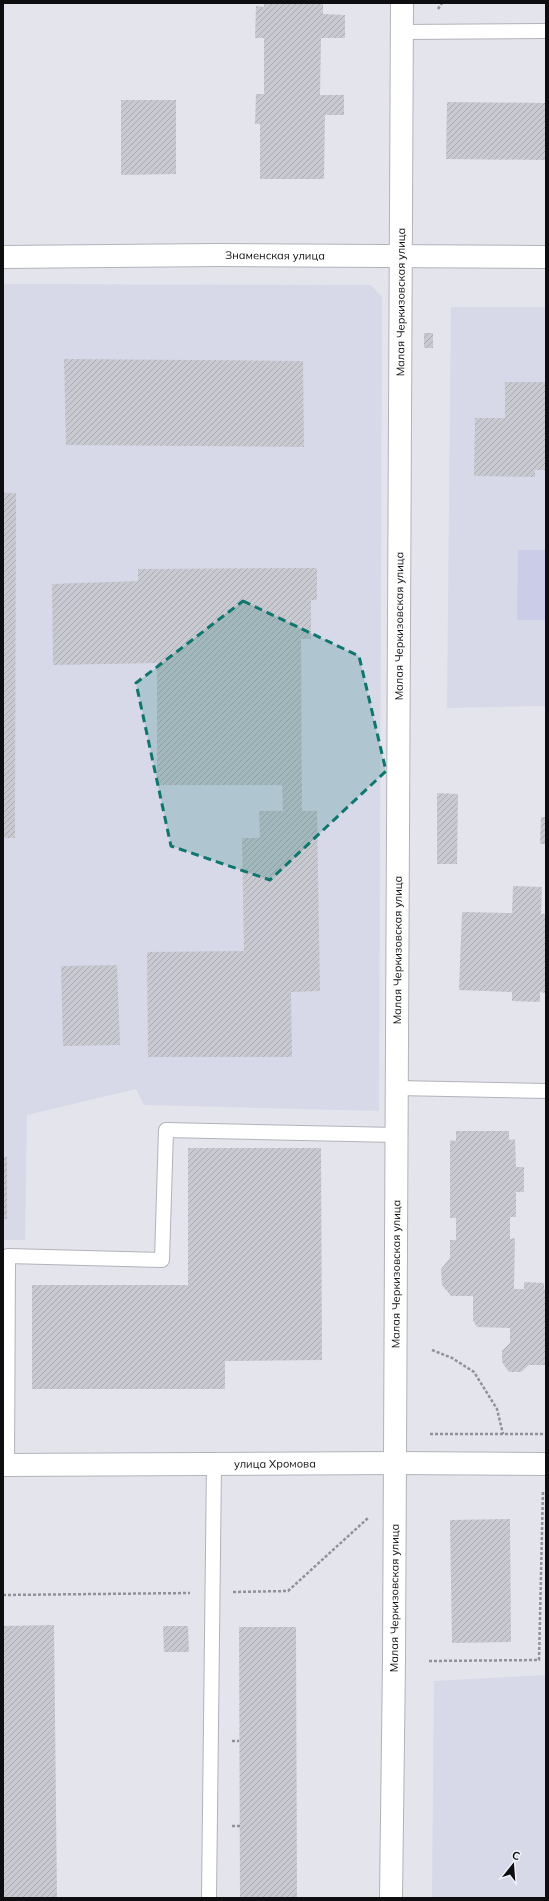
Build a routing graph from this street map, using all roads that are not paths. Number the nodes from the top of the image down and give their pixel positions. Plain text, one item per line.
1 (402, 3) edge
2 (546, 31) edge
3 (402, 32) junction
4 (401, 257) junction
5 (546, 257) edge
6 (3, 258) edge
7 (397, 1088) junction
8 (546, 1092) edge
9 (397, 1135) junction
10 (395, 1463) junction
11 (214, 1464) junction
12 (546, 1464) edge
13 (5, 1465) edge
14 (209, 1898) edge
15 (391, 1898) edge

1 - 3 street, Малая Черкизовская улица
2 - 3 lane
3 - 4 street, Малая Черкизовская улица
4 - 5 street, Знаменская улица
4 - 6 street, Знаменская улица
4 - 7 street, Малая Черкизовская улица
7 - 8 lane
7 - 9 street, Малая Черкизовская улица
9 - 10 street, Малая Черкизовская улица
9 - 13 lane
10 - 11 street, улица Хромова
10 - 12 street, улица Хромова
10 - 15 street, Малая Черкизовская улица
11 - 13 street, улица Хромова
11 - 14 lane

